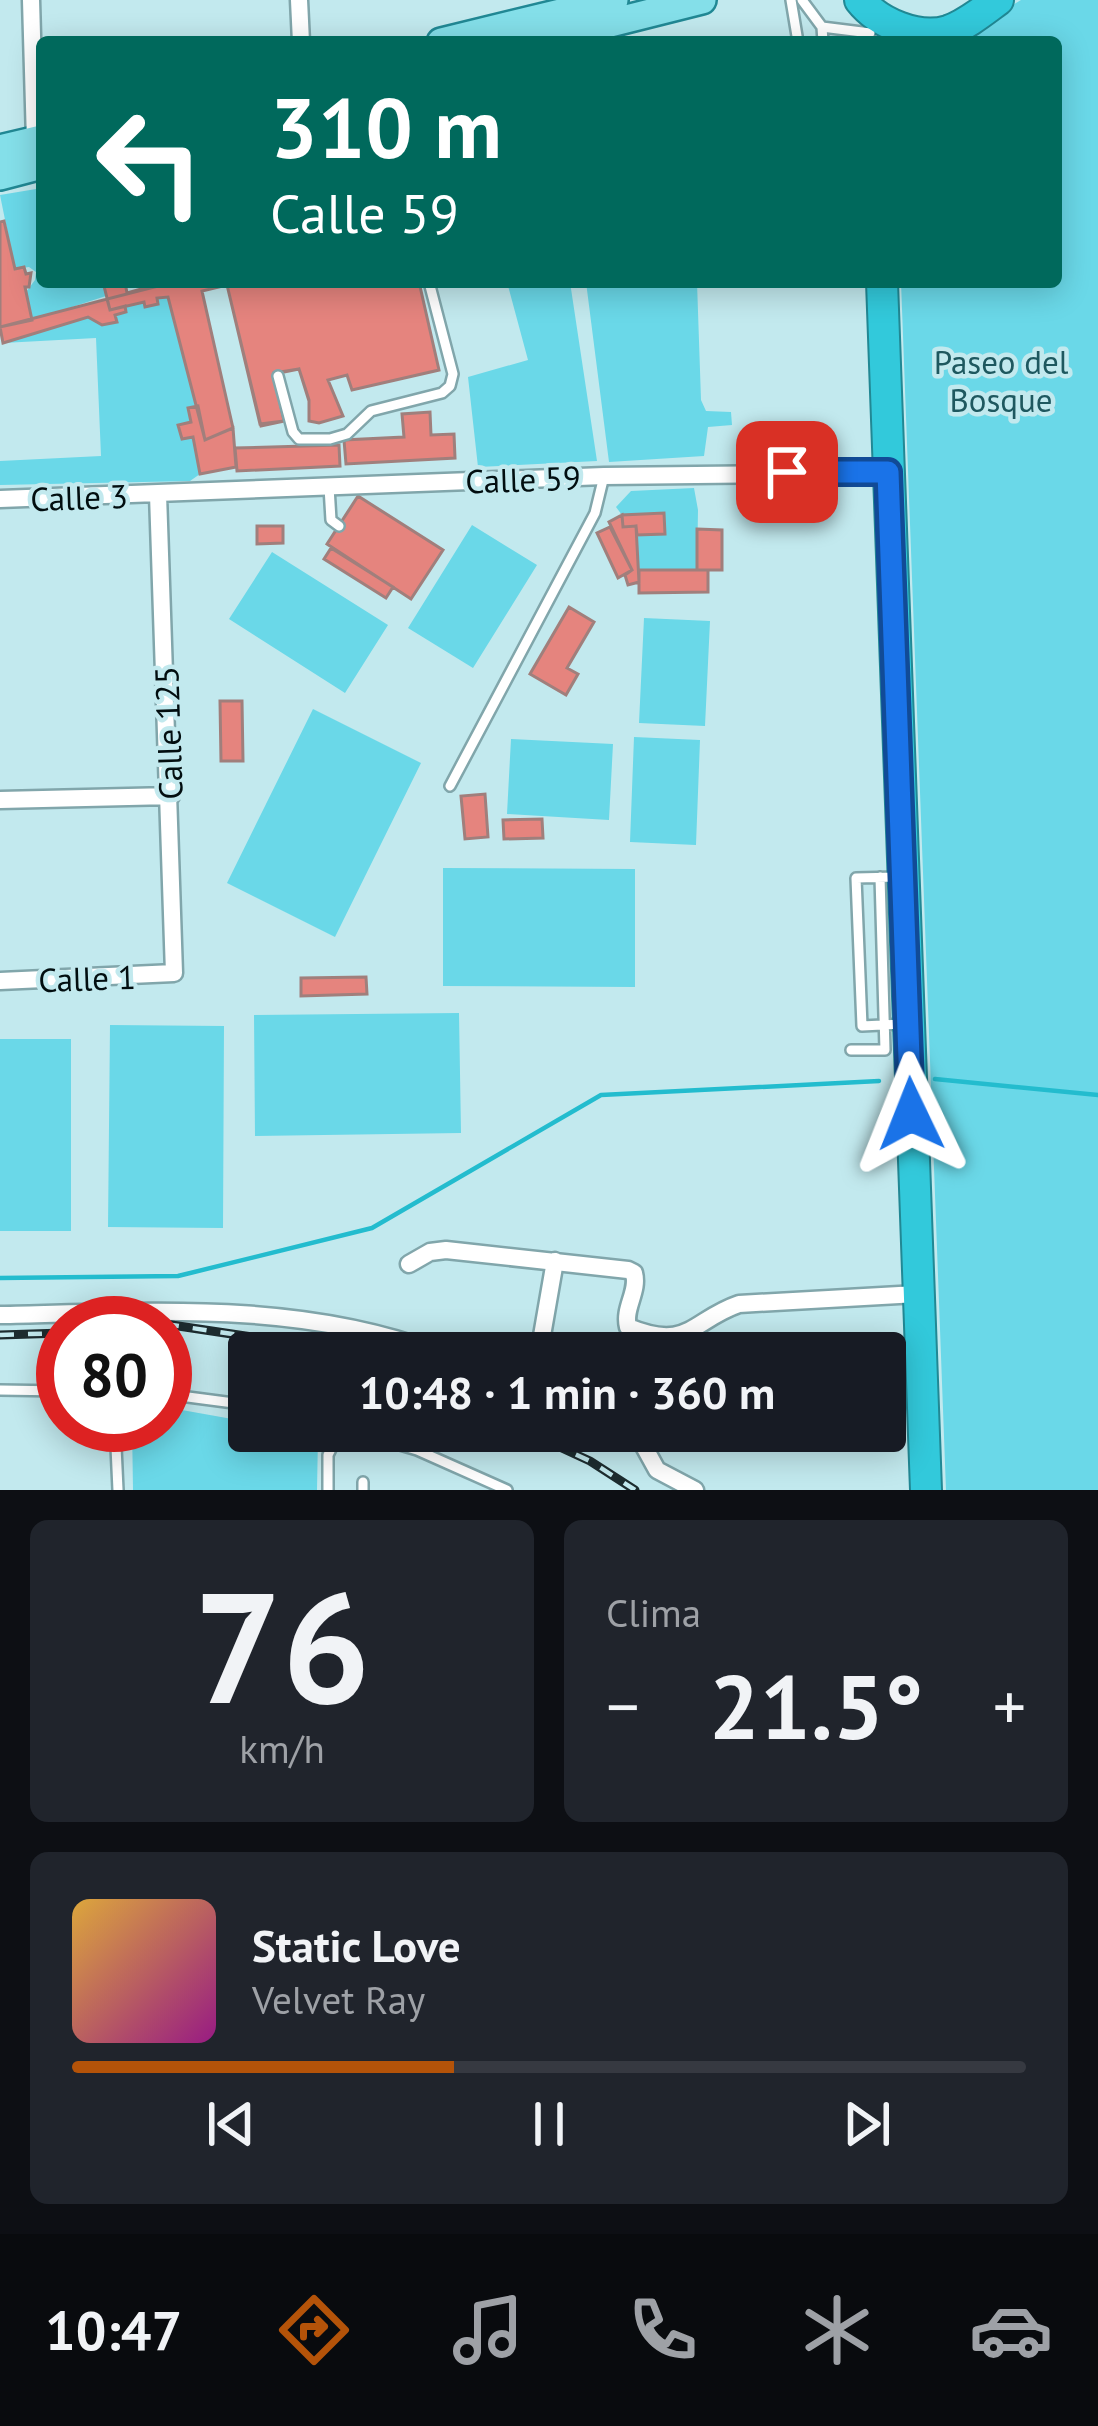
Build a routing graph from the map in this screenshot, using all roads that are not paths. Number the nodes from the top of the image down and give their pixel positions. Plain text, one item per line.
1 (31, 0) edge
2 (299, 0) edge
3 (614, 0) edge
4 (702, 0) edge
5 (791, 0) edge
6 (802, 0) edge
7 (998, 0) edge
8 (572, 5) edge
9 (868, 21) edge
10 (821, 27) junction
11 (598, 34) edge
12 (301, 36) edge
13 (462, 36) edge
14 (797, 36) edge
15 (822, 36) edge
16 (935, 36) edge
17 (941, 36) edge
18 (36, 82) edge
19 (36, 148) edge
20 (0, 149) edge
21 (36, 151) edge
22 (0, 176) edge
23 (431, 288) edge
24 (882, 288) edge
25 (278, 376) dead end
26 (888, 472) junction
27 (604, 476) junction
28 (328, 487) junction
29 (158, 494) junction
30 (0, 499) edge
31 (338, 526) dead end
32 (450, 786) dead end
33 (171, 796) junction
34 (0, 800) edge
35 (887, 881) junction
36 (174, 973) joint
37 (0, 981) edge
38 (861, 1005) junction
39 (892, 1018) junction
40 (851, 1050) dead end
41 (555, 1261) junction
42 (409, 1264) dead end
43 (917, 1294) junction
44 (0, 1315) edge
45 (366, 1332) edge
46 (542, 1332) edge
47 (643, 1332) edge
48 (694, 1332) edge
49 (0, 1390) edge
50 (36, 1391) edge
51 (192, 1398) edge
52 (228, 1402) edge
53 (116, 1452) edge
54 (330, 1452) edge
55 (422, 1452) edge
56 (648, 1452) edge
57 (118, 1490) edge
58 (328, 1490) edge
59 (507, 1490) edge
60 (695, 1490) edge
61 (926, 1490) edge

1 - 18 street
2 - 12 street
3 - 8 main road
4 - 11 main road
5 - 14 lane
6 - 10 lane
7 - 17 highway
8 - 13 main road
9 - 10 lane
9 - 16 highway
10 - 15 lane
19 - 20 main road
21 - 22 main road
23 - 25 lane
24 - 26 highway
26 - 27 street, Calle 59
26 - 35 highway
27 - 28 street, Calle 59
27 - 32 lane
28 - 29 street, Calle 59
28 - 31 lane
29 - 30 street, Calle 3
29 - 33 street, Calle 125
33 - 34 street
33 - 36 street, Calle 125
35 - 38 lane
35 - 39 highway
36 - 37 street, Calle 1
38 - 39 lane
38 - 39 lane
39 - 40 lane
39 - 43 highway
41 - 42 street
41 - 46 street
41 - 47 street
43 - 48 street
43 - 61 highway
44 - 45 street
49 - 50 lane
51 - 52 lane
53 - 57 lane
54 - 58 lane
55 - 59 lane
56 - 60 street

